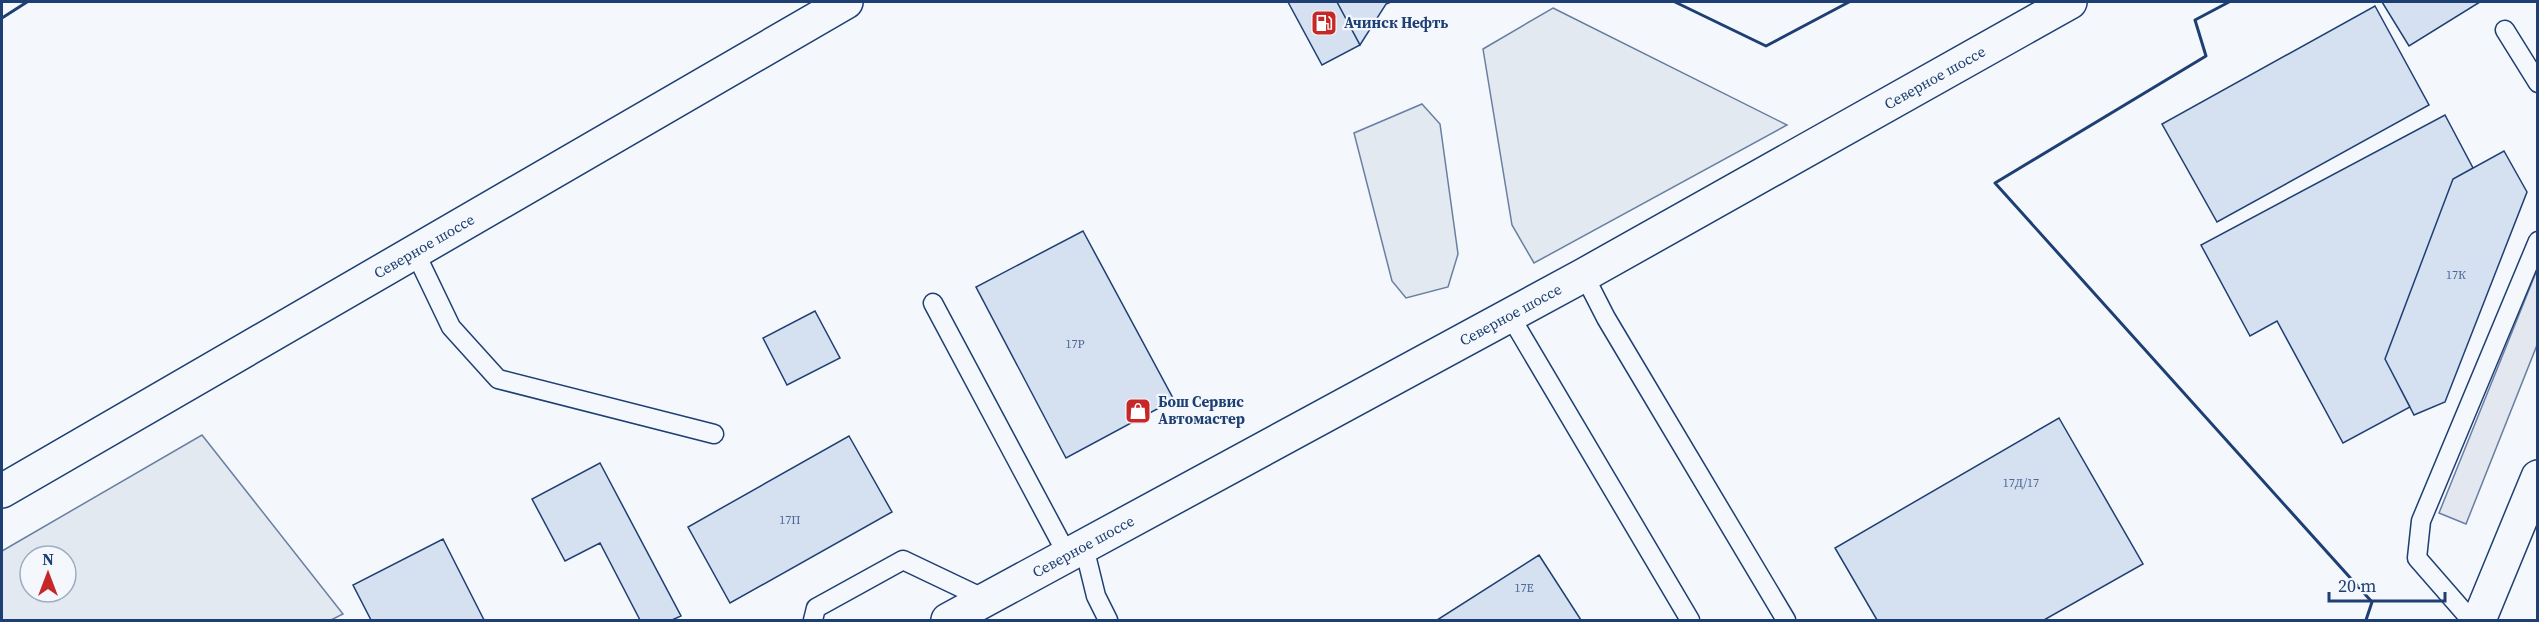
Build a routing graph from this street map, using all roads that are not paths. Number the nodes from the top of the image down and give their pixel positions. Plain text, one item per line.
1 (846, 2) edge
2 (2070, 2) edge
3 (2505, 30) dead end
4 (2538, 83) edge
5 (2538, 241) edge
6 (415, 252) junction
7 (1584, 275) junction
8 (933, 303) dead end
9 (1509, 314) junction
10 (714, 434) dead end
11 (2538, 477) edge
12 (2, 491) edge
13 (1076, 551) junction
14 (987, 600) junction
15 (813, 621) edge
16 (948, 621) edge
17 (1108, 621) edge
18 (1690, 621) edge
19 (1786, 621) edge
20 (2471, 621) edge
21 (2478, 621) edge

1 - 6 main road, Северное шоссе
2 - 7 main road, Северное шоссе
3 - 4 lane
5 - 20 lane
6 - 10 lane
6 - 12 main road, Северное шоссе
7 - 9 main road, Северное шоссе
7 - 19 lane
8 - 13 lane
9 - 13 main road, Северное шоссе
9 - 18 lane
11 - 21 main road
13 - 14 main road, Северное шоссе
13 - 17 lane
14 - 15 lane
14 - 16 main road, Северное шоссе

